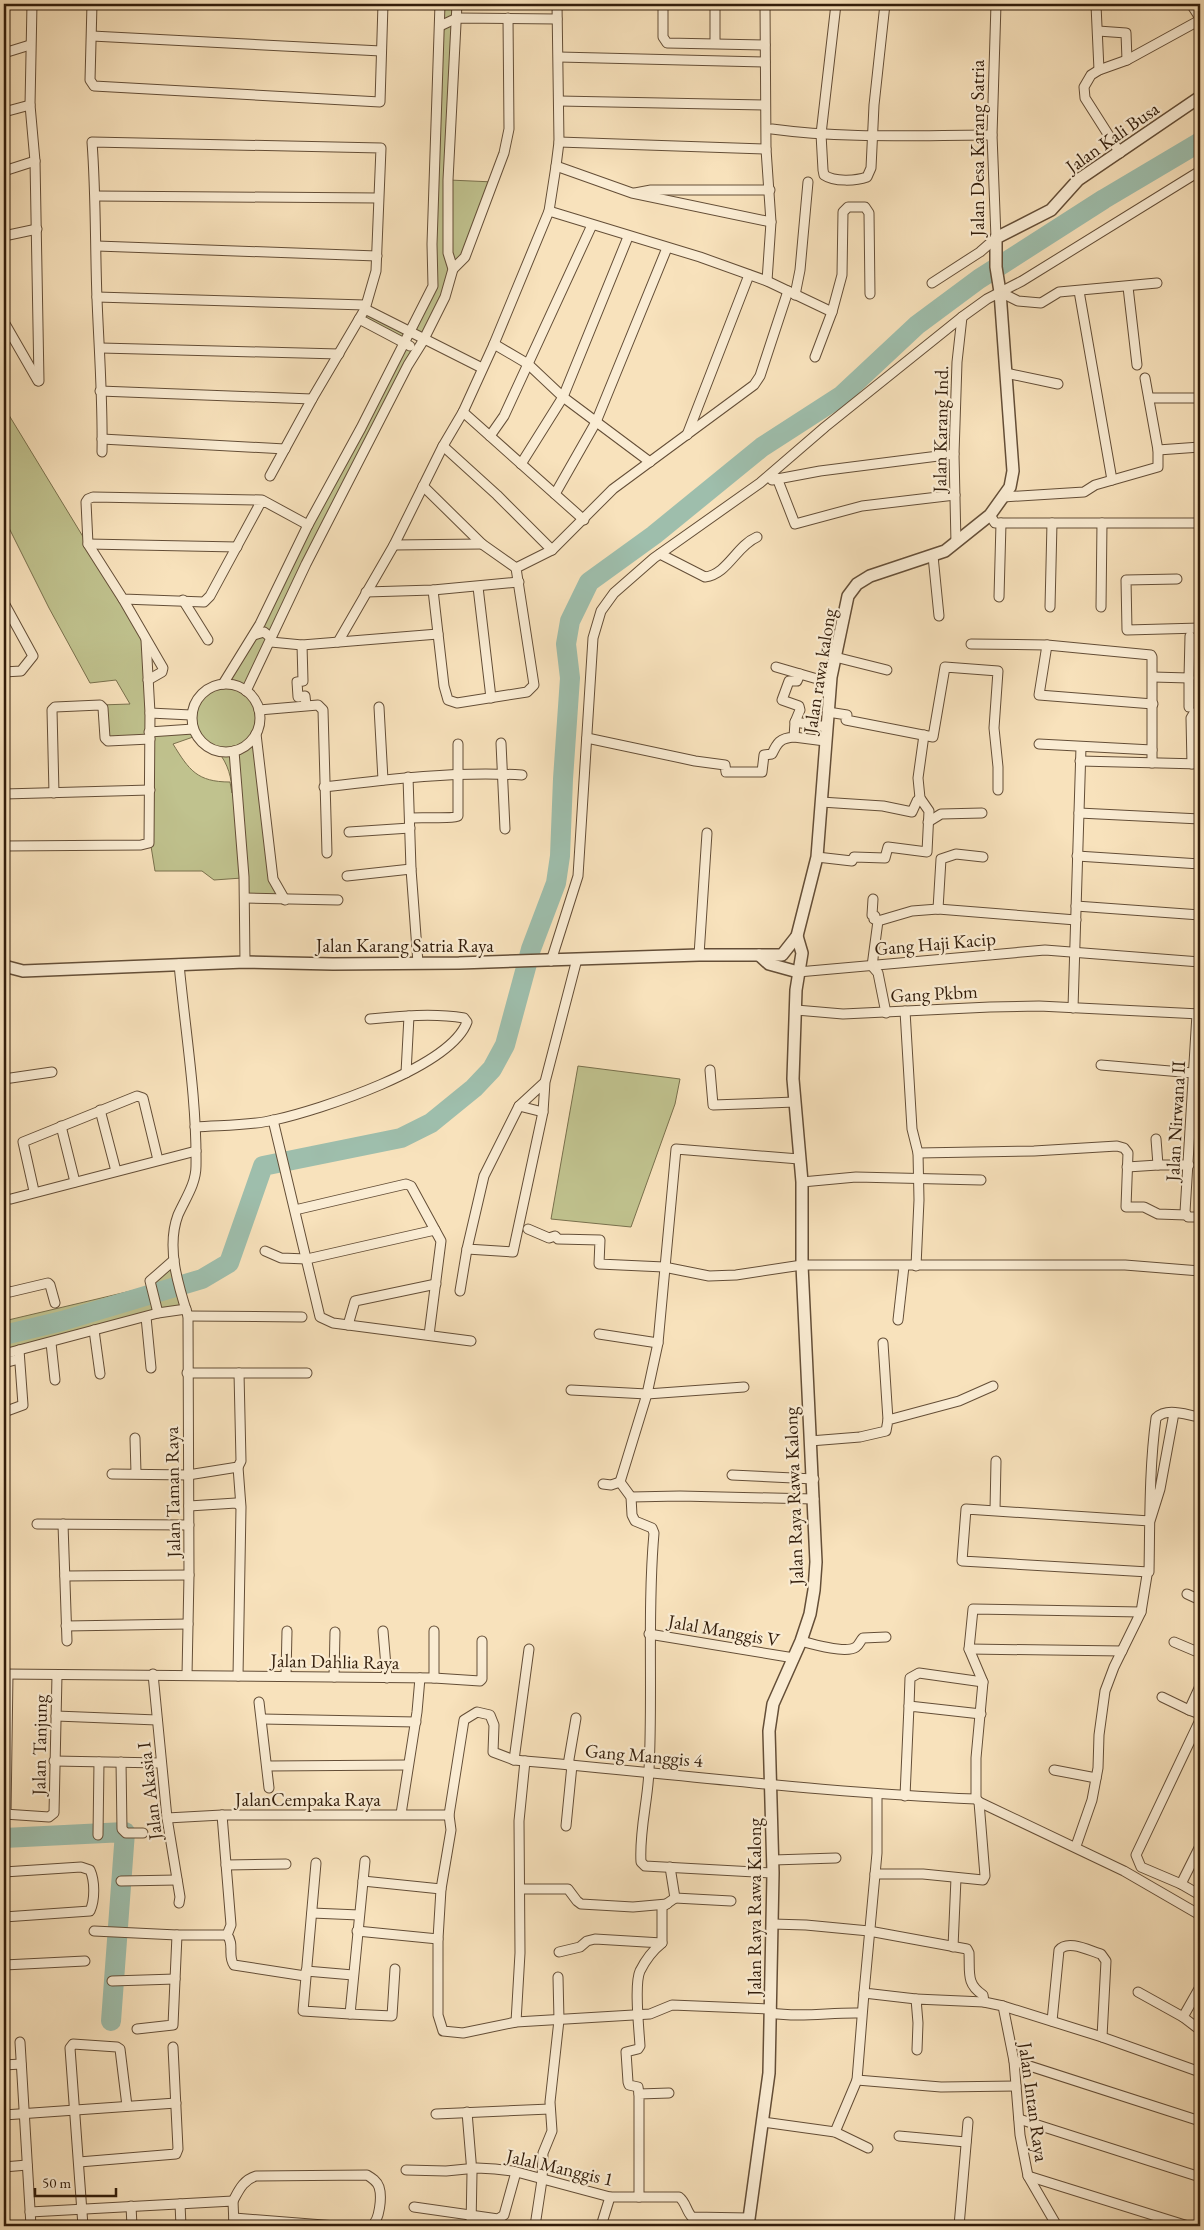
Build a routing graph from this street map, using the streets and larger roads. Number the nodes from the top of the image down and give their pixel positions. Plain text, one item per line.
1 (32, 4) edge
2 (92, 4) edge
3 (383, 4) edge
4 (440, 4) edge
5 (457, 4) edge
6 (557, 4) edge
7 (663, 4) edge
8 (714, 4) edge
9 (765, 4) edge
10 (836, 4) edge
11 (885, 4) edge
12 (996, 4) edge
13 (1101, 4) edge
14 (1191, 4) edge
15 (456, 18) junction
16 (508, 18) junction
17 (557, 19) junction
18 (1200, 19) edge
19 (440, 26) junction
20 (1098, 31) junction
21 (92, 36) junction
22 (715, 43) junction
23 (30, 45) junction
24 (765, 45) junction
25 (382, 51) junction
26 (4, 52) edge
27 (559, 58) junction
28 (1127, 60) junction
29 (765, 62) junction
30 (1098, 70) junction
31 (1200, 97) edge
32 (560, 101) junction
33 (765, 105) junction
34 (30, 106) junction
35 (4, 112) edge
36 (772, 129) dead end
37 (820, 134) junction
38 (992, 134) junction
39 (872, 136) junction
40 (560, 142) junction
41 (766, 149) junction
42 (1120, 153) junction
43 (35, 162) junction
44 (556, 166) junction
45 (4, 171) edge
46 (1200, 172) edge
47 (808, 182) dead end
48 (770, 190) junction
49 (632, 193) junction
50 (96, 196) junction
51 (378, 198) junction
52 (549, 211) junction
53 (771, 222) junction
54 (592, 225) junction
55 (37, 229) junction
56 (4, 236) edge
57 (628, 237) junction
58 (996, 244) junction
59 (97, 246) junction
60 (667, 248) junction
61 (377, 256) junction
62 (453, 269) junction
63 (749, 275) junction
64 (767, 282) junction
65 (932, 283) dead end
66 (1157, 283) dead end
67 (1128, 287) junction
68 (1079, 291) junction
69 (1000, 292) junction
70 (792, 294) junction
71 (870, 294) dead end
72 (97, 297) junction
73 (365, 307) junction
74 (832, 312) junction
75 (962, 317) junction
76 (358, 319) junction
77 (4, 322) edge
78 (410, 332) junction
79 (424, 339) junction
80 (405, 343) junction
81 (494, 344) junction
82 (101, 348) junction
83 (417, 349) junction
84 (339, 354) junction
85 (815, 358) dead end
86 (528, 364) junction
87 (1137, 365) dead end
88 (482, 368) junction
89 (1006, 373) junction
90 (1145, 378) dead end
91 (1058, 384) dead end
92 (100, 391) junction
93 (563, 397) junction
94 (1148, 398) junction
95 (1200, 398) edge
96 (312, 399) junction
97 (463, 412) junction
98 (596, 422) junction
99 (490, 436) junction
100 (686, 436) junction
101 (102, 439) junction
102 (442, 446) junction
103 (1200, 447) edge
104 (285, 449) junction
105 (1158, 450) junction
106 (102, 452) dead end
107 (954, 454) junction
108 (650, 462) junction
109 (521, 464) junction
110 (270, 476) dead end
111 (777, 478) junction
112 (1112, 480) junction
113 (760, 483) junction
114 (423, 486) junction
115 (555, 494) junction
116 (955, 495) junction
117 (1003, 497) junction
118 (262, 500) junction
119 (990, 515) junction
120 (584, 520) junction
121 (1001, 523) junction
122 (1052, 523) junction
123 (1102, 523) junction
124 (1200, 523) edge
125 (308, 526) junction
126 (757, 537) dead end
127 (956, 543) junction
128 (88, 544) junction
129 (482, 544) junction
130 (394, 545) junction
131 (237, 547) junction
132 (552, 550) junction
133 (660, 554) junction
134 (933, 556) junction
135 (516, 568) junction
136 (1177, 579) dead end
137 (519, 582) junction
138 (478, 587) junction
139 (433, 590) junction
140 (366, 592) junction
141 (999, 597) dead end
142 (123, 599) junction
143 (182, 600) junction
144 (4, 603) edge
145 (1050, 606) dead end
146 (1101, 607) dead end
147 (939, 616) dead end
148 (260, 624) junction
149 (1200, 628) edge
150 (275, 631) junction
151 (438, 634) junction
152 (254, 635) junction
153 (1190, 636) dead end
154 (146, 640) junction
155 (208, 640) dead end
156 (271, 642) junction
157 (338, 642) junction
158 (971, 644) dead end
159 (302, 645) junction
160 (1046, 645) junction
161 (836, 657) junction
162 (776, 667) dead end
163 (888, 670) dead end
164 (4, 672) edge
165 (800, 674) junction
166 (1153, 677) junction
167 (1189, 678) junction
168 (148, 680) junction
169 (831, 683) junction
170 (223, 684) junction
171 (246, 691) junction
172 (491, 698) junction
173 (1153, 704) junction
174 (306, 705) junction
175 (1189, 706) dead end
176 (379, 707) dead end
177 (259, 710) junction
178 (828, 712) junction
179 (1200, 712) edge
180 (150, 713) junction
181 (191, 715) junction
182 (795, 722) junction
183 (827, 727) junction
184 (193, 729) junction
185 (256, 734) junction
186 (924, 735) junction
187 (150, 736) junction
188 (587, 738) junction
189 (794, 738) junction
190 (825, 741) junction
191 (502, 743) dead end
192 (458, 744) dead end
193 (1039, 744) dead end
194 (1080, 747) junction
195 (1152, 750) junction
196 (234, 751) junction
197 (1080, 760) junction
198 (1152, 763) junction
199 (1196, 764) edge
200 (458, 774) junction
201 (504, 774) junction
202 (522, 775) dead end
203 (408, 777) junction
204 (383, 780) junction
205 (324, 787) junction
206 (150, 790) junction
207 (998, 790) dead end
208 (54, 793) junction
209 (4, 794) edge
210 (920, 798) junction
211 (821, 802) junction
212 (982, 813) dead end
213 (1079, 813) junction
214 (410, 818) junction
215 (1200, 819) edge
216 (928, 822) junction
217 (410, 828) junction
218 (505, 829) dead end
219 (349, 832) dead end
220 (706, 833) dead end
221 (4, 846) edge
222 (327, 853) dead end
223 (1078, 856) junction
224 (817, 857) junction
225 (983, 857) dead end
226 (1200, 864) edge
227 (412, 870) junction
228 (347, 876) dead end
229 (245, 898) junction
230 (873, 898) dead end
231 (284, 900) junction
232 (338, 900) dead end
233 (1076, 906) junction
234 (938, 909) junction
235 (1200, 915) edge
236 (1076, 920) junction
237 (878, 921) junction
238 (797, 936) junction
239 (1075, 952) junction
240 (700, 955) junction
241 (759, 955) junction
242 (577, 959) junction
243 (551, 961) junction
244 (245, 962) junction
245 (1200, 962) edge
246 (418, 963) junction
247 (179, 964) junction
248 (4, 966) edge
249 (872, 966) junction
250 (798, 972) junction
251 (1073, 1008) junction
252 (796, 1010) junction
253 (905, 1011) junction
254 (886, 1013) junction
255 (1198, 1014) edge
256 (409, 1016) junction
257 (370, 1019) dead end
258 (1100, 1065) dead end
259 (710, 1070) dead end
260 (52, 1072) dead end
261 (1194, 1072) junction
262 (406, 1073) junction
263 (4, 1079) edge
264 (546, 1082) junction
265 (795, 1102) junction
266 (519, 1106) junction
267 (100, 1110) junction
268 (543, 1112) junction
269 (273, 1120) junction
270 (60, 1126) junction
271 (195, 1127) junction
272 (1156, 1139) dead end
273 (196, 1151) junction
274 (918, 1153) junction
275 (799, 1159) junction
276 (158, 1160) junction
277 (1158, 1165) junction
278 (1189, 1165) junction
279 (1127, 1167) junction
280 (116, 1171) junction
281 (918, 1178) junction
282 (981, 1180) dead end
283 (75, 1182) junction
284 (802, 1182) junction
285 (34, 1192) junction
286 (11, 1198) dead end
287 (295, 1210) junction
288 (1186, 1215) junction
289 (1200, 1217) edge
290 (528, 1229) dead end
291 (435, 1230) junction
292 (467, 1249) junction
293 (265, 1251) dead end
294 (307, 1259) junction
295 (174, 1260) junction
296 (802, 1264) junction
297 (904, 1266) junction
298 (916, 1266) junction
299 (664, 1268) junction
300 (1200, 1271) edge
301 (436, 1284) junction
302 (4, 1289) edge
303 (460, 1291) dead end
304 (55, 1303) dead end
305 (187, 1312) junction
306 (158, 1313) junction
307 (146, 1317) junction
308 (302, 1317) dead end
309 (898, 1320) dead end
310 (348, 1325) junction
311 (94, 1330) junction
312 (599, 1334) dead end
313 (429, 1335) junction
314 (470, 1341) dead end
315 (51, 1343) junction
316 (658, 1343) junction
317 (883, 1343) dead end
318 (4, 1354) edge
319 (19, 1355) junction
320 (4, 1363) edge
321 (150, 1368) dead end
322 (307, 1372) dead end
323 (187, 1373) junction
324 (238, 1373) junction
325 (100, 1374) dead end
326 (55, 1380) dead end
327 (993, 1386) dead end
328 (744, 1387) dead end
329 (571, 1390) dead end
330 (647, 1394) junction
331 (4, 1412) edge
332 (1174, 1413) junction
333 (1200, 1417) edge
334 (888, 1420) junction
335 (135, 1438) dead end
336 (810, 1441) junction
337 (996, 1461) dead end
338 (238, 1468) junction
339 (112, 1474) dead end
340 (136, 1474) junction
341 (188, 1475) junction
342 (732, 1476) dead end
343 (814, 1480) junction
344 (620, 1482) junction
345 (603, 1484) dead end
346 (631, 1497) junction
347 (814, 1499) junction
348 (239, 1505) junction
349 (189, 1506) junction
350 (995, 1510) junction
351 (1150, 1521) junction
352 (37, 1524) dead end
353 (63, 1524) junction
354 (189, 1525) junction
355 (189, 1574) junction
356 (65, 1576) junction
357 (1147, 1576) dead end
358 (1187, 1594) dead end
359 (1200, 1600) edge
360 (1141, 1612) junction
361 (188, 1624) junction
362 (66, 1626) junction
363 (287, 1631) dead end
364 (383, 1631) dead end
365 (434, 1631) dead end
366 (335, 1632) dead end
367 (649, 1634) junction
368 (886, 1637) dead end
369 (67, 1641) dead end
370 (482, 1641) dead end
371 (801, 1641) junction
372 (1174, 1642) dead end
373 (529, 1649) dead end
374 (969, 1649) junction
375 (1122, 1651) junction
376 (1200, 1653) edge
377 (794, 1658) junction
378 (6, 1674) edge
379 (57, 1674) junction
380 (153, 1674) junction
381 (187, 1675) junction
382 (238, 1676) junction
383 (286, 1676) junction
384 (334, 1677) junction
385 (387, 1678) junction
386 (420, 1678) junction
387 (434, 1678) junction
388 (983, 1682) junction
389 (1200, 1686) edge
390 (1162, 1697) dead end
391 (260, 1702) dead end
392 (909, 1706) junction
393 (981, 1714) junction
394 (1197, 1714) edge
395 (56, 1716) junction
396 (576, 1718) dead end
397 (262, 1719) junction
398 (157, 1720) junction
399 (416, 1722) junction
400 (514, 1760) junction
401 (54, 1761) junction
402 (525, 1761) junction
403 (100, 1762) junction
404 (121, 1762) junction
405 (161, 1763) junction
406 (408, 1765) junction
407 (570, 1765) junction
408 (268, 1766) junction
409 (1054, 1770) dead end
410 (649, 1771) junction
411 (1096, 1778) junction
412 (771, 1784) junction
413 (269, 1788) dead end
414 (877, 1794) junction
415 (905, 1796) junction
416 (978, 1801) junction
417 (5, 1814) edge
418 (401, 1814) junction
419 (222, 1815) junction
420 (449, 1815) junction
421 (167, 1818) junction
422 (566, 1826) dead end
423 (143, 1833) dead end
424 (98, 1835) dead end
425 (1076, 1846) junction
426 (1200, 1846) edge
427 (836, 1858) dead end
428 (773, 1860) junction
429 (365, 1861) dead end
430 (316, 1863) dead end
431 (286, 1864) dead end
432 (226, 1865) junction
433 (670, 1867) junction
434 (4, 1872) edge
435 (773, 1873) junction
436 (875, 1874) junction
437 (956, 1878) junction
438 (177, 1880) junction
439 (121, 1881) dead end
440 (363, 1881) junction
441 (1182, 1884) junction
442 (441, 1888) junction
443 (520, 1889) junction
444 (1200, 1896) edge
445 (675, 1898) junction
446 (731, 1901) dead end
447 (179, 1903) dead end
448 (667, 1904) junction
449 (312, 1913) junction
450 (359, 1915) junction
451 (1200, 1915) edge
452 (4, 1917) edge
453 (772, 1924) junction
454 (94, 1931) dead end
455 (358, 1931) junction
456 (869, 1931) junction
457 (177, 1935) junction
458 (227, 1935) junction
459 (438, 1938) junction
460 (662, 1943) junction
461 (953, 1947) junction
462 (559, 1952) dead end
463 (84, 1962) dead end
464 (4, 1965) edge
465 (395, 1969) dead end
466 (306, 1974) junction
467 (352, 1975) junction
468 (558, 1977) dead end
469 (175, 1979) junction
470 (112, 1981) dead end
471 (1200, 1987) edge
472 (1138, 1992) dead end
473 (864, 1993) junction
474 (916, 1999) junction
475 (984, 2002) junction
476 (1003, 2006) junction
477 (771, 2011) junction
478 (861, 2013) junction
479 (350, 2014) junction
480 (638, 2014) junction
481 (1183, 2017) junction
482 (559, 2020) junction
483 (1052, 2021) junction
484 (516, 2022) junction
485 (138, 2029) dead end
486 (1200, 2030) edge
487 (1102, 2037) junction
488 (20, 2042) dead end
489 (173, 2047) dead end
490 (917, 2050) dead end
491 (1014, 2061) junction
492 (21, 2064) junction
493 (4, 2065) edge
494 (1200, 2072) edge
495 (857, 2080) junction
496 (1016, 2086) junction
497 (669, 2092) dead end
498 (639, 2094) junction
499 (176, 2103) junction
500 (127, 2106) junction
501 (550, 2109) junction
502 (74, 2110) junction
503 (467, 2112) junction
504 (24, 2114) junction
505 (436, 2114) dead end
506 (4, 2115) edge
507 (1019, 2119) junction
508 (1200, 2120) edge
509 (763, 2122) junction
510 (968, 2122) dead end
511 (835, 2132) junction
512 (899, 2136) dead end
513 (966, 2142) junction
514 (868, 2148) dead end
515 (79, 2162) junction
516 (27, 2165) junction
517 (4, 2166) edge
518 (472, 2168) junction
519 (406, 2170) dead end
520 (516, 2172) junction
521 (1028, 2176) junction
522 (1200, 2176) edge
523 (542, 2180) junction
524 (610, 2197) junction
525 (639, 2197) junction
526 (233, 2201) junction
527 (180, 2204) junction
528 (131, 2206) junction
529 (414, 2207) dead end
530 (82, 2209) junction
531 (30, 2212) junction
532 (471, 2214) junction
533 (234, 2222) edge
534 (749, 2223) edge
535 (314, 2225) edge
536 (1178, 2225) edge
537 (31, 2226) edge
538 (83, 2226) edge
539 (132, 2226) edge
540 (182, 2226) edge
541 (336, 2226) edge
542 (371, 2226) edge
543 (472, 2226) edge
544 (535, 2226) edge
545 (601, 2226) edge
546 (775, 2226) edge
547 (959, 2226) edge
548 (1057, 2226) edge
549 (1188, 2226) edge

1 - 23 street
2 - 21 street
3 - 25 street
4 - 19 street
5 - 15 street
6 - 17 street
7 - 22 street
8 - 22 street
9 - 24 street
10 - 37 street
11 - 39 street
12 - 38 street, Jalan Desa Karang Satria
13 - 20 street
14 - 18 street
15 - 16 street
15 - 19 street
15 - 62 street
16 - 17 street
16 - 62 street
17 - 27 street
18 - 28 street
19 - 78 street
20 - 28 street
20 - 30 street
21 - 25 street
21 - 25 street
22 - 24 street
23 - 26 street
23 - 34 street
24 - 29 street
27 - 29 street
27 - 32 street
28 - 30 street
29 - 33 street
30 - 42 street
31 - 42 street, Jalan Kali Busa
32 - 33 street
32 - 40 street
33 - 41 street
34 - 35 street
34 - 43 street
36 - 37 street
37 - 39 street
37 - 39 street
38 - 39 street
38 - 58 street, Jalan Desa Karang Satria
40 - 41 street
40 - 44 street
41 - 48 street
42 - 58 street, Jalan Kali Busa
43 - 45 street
43 - 55 street
44 - 49 street
44 - 52 street
46 - 69 street
47 - 70 street
48 - 49 street
48 - 53 street
49 - 53 street
50 - 51 street
50 - 51 street
50 - 59 street
51 - 61 street
52 - 54 street
52 - 81 street
53 - 64 street
54 - 57 street
54 - 86 street
55 - 56 street
55 - 77 street
57 - 60 street
57 - 93 street
58 - 65 street
58 - 69 street, Jalan Desa Karang Satria
59 - 61 street
59 - 72 street
60 - 63 street
60 - 98 street
61 - 73 street
62 - 79 street
63 - 64 street
63 - 100 street
64 - 70 street
66 - 67 street
67 - 68 street
67 - 87 street
68 - 69 street
68 - 112 street
69 - 75 street
69 - 89 street, Jalan rawa kalong
70 - 74 street
70 - 100 street
71 - 74 street
72 - 73 street
72 - 82 street
73 - 76 street
73 - 78 street
74 - 85 street
75 - 107 street, Jalan Karang Ind.
75 - 113 street
76 - 80 street
76 - 84 street
78 - 79 street
78 - 80 street
79 - 83 street
79 - 88 street
80 - 83 street
80 - 125 street
81 - 86 street
81 - 88 street
82 - 84 street
82 - 92 street
83 - 150 street
84 - 96 street
86 - 93 street
86 - 99 street
88 - 97 street
89 - 91 street
89 - 117 street, Jalan rawa kalong
90 - 94 street
92 - 96 street
92 - 101 street
93 - 98 street
93 - 109 street
94 - 95 street
94 - 105 street
96 - 104 street
97 - 99 street
97 - 102 street
98 - 108 street
98 - 115 street
99 - 109 street
100 - 108 street
101 - 104 street
101 - 106 street
102 - 114 street
102 - 132 street
103 - 105 street
104 - 110 street
105 - 112 street
107 - 111 street
107 - 116 street, Jalan Karang Ind.
108 - 120 street
109 - 115 street
111 - 113 street
111 - 116 street
112 - 117 street
113 - 133 street
114 - 129 street
114 - 130 street
115 - 120 street
116 - 127 street, Jalan Karang Ind.
117 - 119 street, Jalan rawa kalong
118 - 125 street
118 - 128 street
118 - 131 street
119 - 121 street
119 - 127 street, Jalan rawa kalong
120 - 132 street
121 - 122 street
121 - 141 street
122 - 123 street
122 - 145 street
123 - 124 street
123 - 146 street
125 - 148 street
126 - 133 street
127 - 134 street, Jalan rawa kalong
128 - 131 street
128 - 142 street
129 - 130 street
129 - 135 street
130 - 140 street
131 - 143 street
132 - 135 street
133 - 188 street
134 - 147 street
134 - 161 street, Jalan rawa kalong
135 - 137 street
136 - 149 street
137 - 138 street
137 - 172 street
138 - 139 street
138 - 172 street
139 - 140 street
139 - 151 street
140 - 157 street
142 - 143 street
142 - 154 street
143 - 155 street
144 - 164 street
148 - 150 street
148 - 152 street
150 - 156 street
151 - 157 street
151 - 172 street
152 - 156 street
152 - 170 street
153 - 167 street
154 - 168 street
154 - 168 street
156 - 159 street
156 - 171 street
157 - 159 street
158 - 160 street
159 - 174 street
160 - 166 street
160 - 173 street
161 - 163 street
161 - 169 street, Jalan rawa kalong
162 - 165 street
165 - 169 street
165 - 182 street
166 - 167 street
166 - 173 street
167 - 175 street
168 - 180 street
169 - 178 street, Jalan rawa kalong
170 - 171 street
170 - 181 street
171 - 177 street
173 - 195 street
174 - 177 street
174 - 205 street
176 - 204 street
177 - 185 street
178 - 183 street, Jalan rawa kalong
178 - 186 street
179 - 199 street
180 - 181 street
180 - 187 street
181 - 184 street
182 - 183 street
182 - 189 street
183 - 190 street, Jalan rawa kalong
184 - 187 street
184 - 196 street
185 - 196 street
185 - 231 street
186 - 207 street
186 - 210 street
187 - 206 street
187 - 208 street
188 - 189 street
188 - 243 street
189 - 190 street
190 - 211 street, Jalan rawa kalong
191 - 201 street
192 - 200 street
193 - 194 street
194 - 195 street
194 - 197 street
195 - 198 street
196 - 229 street
197 - 198 street
197 - 213 street
198 - 199 street
200 - 201 street
200 - 203 street
200 - 214 street
201 - 202 street
201 - 218 street
203 - 204 street
203 - 214 street
204 - 205 street
205 - 222 street
206 - 208 street
206 - 221 street
208 - 209 street
210 - 211 street
210 - 216 street
211 - 224 street, Jalan rawa kalong
212 - 216 street
213 - 215 street
213 - 223 street
214 - 217 street
216 - 224 street
217 - 219 street
217 - 227 street
220 - 240 street
223 - 226 street
223 - 233 street
224 - 238 street, Jalan rawa kalong
225 - 234 street
227 - 228 street
227 - 246 street
229 - 231 street
229 - 244 street
230 - 237 street
231 - 232 street
233 - 235 street
233 - 236 street
234 - 236 street
234 - 237 street
236 - 239 street
237 - 249 street
238 - 241 street, Jalan Karang Satria Raya
238 - 250 street, Jalan Raya Rawa Kalong
239 - 245 street, Gang Haji Kacip
239 - 249 street, Gang Haji Kacip
239 - 251 street
240 - 241 street, Jalan Karang Satria Raya
240 - 242 street, Jalan Karang Satria Raya
241 - 250 street
242 - 243 street, Jalan Karang Satria Raya
242 - 264 street
243 - 246 street, Jalan Karang Satria Raya
244 - 246 street, Jalan Karang Satria Raya
244 - 247 street, Jalan Karang Satria Raya
247 - 248 street, Jalan Karang Satria Raya
247 - 271 street, Jalan Taman Raya
249 - 250 street, Gang Haji Kacip
249 - 254 street
250 - 252 street, Jalan Raya Rawa Kalong
251 - 253 street, Gang Pkbm
251 - 255 street, Gang Pkbm
252 - 254 street, Gang Pkbm
252 - 265 street, Jalan Raya Rawa Kalong
253 - 254 street, Gang Pkbm
253 - 274 street
255 - 261 street, Jalan Nirwana II
256 - 257 street
256 - 262 street
256 - 262 street
258 - 261 street
259 - 265 street
260 - 263 street
261 - 278 street, Jalan Nirwana II
262 - 269 street
264 - 266 street
264 - 268 street
265 - 275 street, Jalan Raya Rawa Kalong
266 - 268 street
266 - 292 street
267 - 270 street
267 - 276 street
267 - 280 street
268 - 292 street
269 - 271 street
269 - 287 street
270 - 283 street
270 - 285 street
271 - 273 street, Jalan Taman Raya
272 - 277 street
273 - 276 street
273 - 295 street, Jalan Taman Raya
274 - 279 street
274 - 281 street
275 - 284 street, Jalan Raya Rawa Kalong
275 - 299 street
276 - 280 street
277 - 278 street
277 - 279 street
278 - 288 street, Jalan Nirwana II
279 - 288 street
280 - 283 street
281 - 282 street
281 - 284 street
281 - 298 street
283 - 285 street
284 - 296 street, Jalan Raya Rawa Kalong
285 - 286 street
287 - 291 street
287 - 294 street
288 - 289 street
290 - 299 street
291 - 294 street
291 - 301 street
292 - 303 street
293 - 294 street
294 - 310 street
295 - 305 street, Jalan Taman Raya
295 - 306 street
296 - 297 street
296 - 299 street
296 - 336 street, Jalan Raya Rawa Kalong
297 - 298 street
297 - 309 street
298 - 300 street
299 - 316 street
301 - 310 street
301 - 313 street
302 - 304 street
305 - 306 street
305 - 308 street
305 - 323 street, Jalan Taman Raya
306 - 307 street
307 - 311 street
307 - 321 street
310 - 313 street
311 - 315 street
311 - 325 street
312 - 316 street
313 - 314 street
315 - 319 street
315 - 326 street
316 - 330 street
317 - 334 street
318 - 319 street
319 - 320 street
319 - 331 street
322 - 324 street
323 - 324 street
323 - 341 street, Jalan Taman Raya
324 - 338 street
327 - 334 street
328 - 330 street
329 - 330 street
330 - 344 street
332 - 333 street
332 - 351 street
332 - 351 street
334 - 336 street
335 - 340 street
336 - 343 street, Jalan Raya Rawa Kalong
337 - 350 street
338 - 341 street
338 - 348 street
339 - 340 street
340 - 341 street
341 - 349 street, Jalan Taman Raya
342 - 343 street
343 - 347 street, Jalan Raya Rawa Kalong
344 - 345 street
344 - 346 street
346 - 347 street
346 - 367 street
347 - 371 street, Jalan Raya Rawa Kalong
348 - 349 street
348 - 382 street
349 - 354 street, Jalan Taman Raya
350 - 351 street
350 - 351 street
352 - 353 street
353 - 354 street
353 - 356 street
354 - 355 street, Jalan Taman Raya
355 - 356 street
355 - 361 street, Jalan Taman Raya
356 - 362 street
357 - 360 street
358 - 359 street
360 - 374 street
360 - 375 street
361 - 362 street
361 - 381 street, Jalan Taman Raya
362 - 369 street
363 - 383 street
364 - 385 street
365 - 387 street
366 - 384 street
367 - 377 street, Jalal Manggis V
367 - 410 street
368 - 371 street
370 - 387 street, Jalan Dahlia Raya
371 - 377 street, Jalan Raya Rawa Kalong
372 - 376 street
373 - 400 street
374 - 375 street
374 - 388 street
375 - 411 street
377 - 412 street, Jalan Raya Rawa Kalong
378 - 379 street, Jalan Dahlia Raya
378 - 417 street
379 - 380 street, Jalan Dahlia Raya
379 - 395 street, Jalan Tanjung
380 - 381 street, Jalan Dahlia Raya
380 - 398 street, Jalan Akasia I
381 - 382 street, Jalan Dahlia Raya
382 - 383 street, Jalan Dahlia Raya
383 - 384 street, Jalan Dahlia Raya
384 - 385 street, Jalan Dahlia Raya
385 - 386 street, Jalan Dahlia Raya
386 - 387 street, Jalan Dahlia Raya
386 - 399 street
388 - 392 street
388 - 393 street
389 - 394 street
390 - 394 street
391 - 397 street
392 - 393 street
392 - 415 street
393 - 416 street
394 - 441 street
395 - 398 street
395 - 401 street, Jalan Tanjung
396 - 407 street
397 - 399 street
397 - 408 street
398 - 405 street, Jalan Akasia I
399 - 406 street
400 - 402 street, Gang Manggis 4
400 - 420 street
401 - 403 street
401 - 417 street, Jalan Tanjung
402 - 407 street, Gang Manggis 4
402 - 443 street
403 - 404 street
403 - 424 street
404 - 405 street
404 - 423 street
405 - 421 street, Jalan Akasia I
406 - 408 street
406 - 418 street
407 - 410 street, Gang Manggis 4
407 - 422 street
408 - 413 street
409 - 411 street
410 - 412 street, Gang Manggis 4
410 - 433 street
411 - 425 street
412 - 414 street, Gang Manggis 4
412 - 428 street, Jalan Raya Rawa Kalong
414 - 415 street, Gang Manggis 4
414 - 436 street
415 - 416 street, Gang Manggis 4
416 - 425 street
416 - 437 street
418 - 419 street, JalanCempaka Raya
418 - 420 street, JalanCempaka Raya
419 - 421 street, JalanCempaka Raya
419 - 432 street
420 - 442 street
421 - 438 street, Jalan Akasia I
425 - 451 street
426 - 441 street
427 - 428 street
428 - 435 street, Jalan Raya Rawa Kalong
429 - 440 street
430 - 449 street
431 - 432 street
432 - 458 street
433 - 435 street
433 - 445 street
434 - 452 street
435 - 453 street, Jalan Raya Rawa Kalong
436 - 437 street
436 - 456 street
437 - 461 street
438 - 439 street
438 - 447 street, Jalan Akasia I
440 - 442 street
440 - 450 street
441 - 444 street
442 - 459 street
443 - 448 street
443 - 484 street
445 - 446 street
445 - 448 street
448 - 460 street
449 - 450 street
449 - 466 street
450 - 455 street
453 - 456 street
453 - 477 street, Jalan Raya Rawa Kalong
454 - 457 street
455 - 459 street
455 - 467 street
456 - 461 street
456 - 473 street
457 - 458 street
457 - 469 street
458 - 466 street
459 - 484 street
460 - 462 street
460 - 480 street
461 - 475 street
463 - 464 street
465 - 479 street
466 - 467 street
466 - 479 street
467 - 479 street
468 - 482 street
469 - 470 street
469 - 485 street
471 - 481 street
472 - 481 street
473 - 474 street
473 - 478 street
474 - 475 street
474 - 490 street
475 - 476 street
476 - 483 street
476 - 491 street, Jalan Intan Raya
477 - 478 street
477 - 480 street
477 - 509 street, Jalan Raya Rawa Kalong
478 - 495 street
480 - 482 street
480 - 498 street
481 - 486 street
482 - 484 street
482 - 501 street
483 - 487 street
483 - 487 street
487 - 494 street
488 - 492 street
489 - 499 street
491 - 496 street, Jalan Intan Raya
491 - 508 street
492 - 493 street
492 - 504 street
495 - 496 street
495 - 511 street
496 - 507 street, Jalan Intan Raya
497 - 498 street
498 - 525 street
499 - 500 street
499 - 515 street
500 - 502 street
500 - 502 street
501 - 503 street
501 - 523 street
502 - 504 street
502 - 515 street
503 - 505 street
503 - 518 street
504 - 506 street
504 - 516 street
507 - 521 street, Jalan Intan Raya
507 - 522 street
509 - 511 street
509 - 534 street, Jalan Raya Rawa Kalong
510 - 513 street
511 - 514 street
512 - 513 street
513 - 547 street
515 - 530 street
516 - 517 street
516 - 531 street
518 - 519 street, Jalal Manggis 1
518 - 520 street, Jalal Manggis 1
518 - 532 street
520 - 523 street, Jalal Manggis 1
520 - 532 street
521 - 536 street
521 - 548 street, Jalan Intan Raya
523 - 524 street, Jalal Manggis 1
523 - 544 street
524 - 525 street, Jalal Manggis 1
524 - 545 street
525 - 534 street, Jalal Manggis 1
526 - 527 street
526 - 533 street
526 - 542 street
527 - 528 street
527 - 540 street
528 - 530 street
528 - 539 street
529 - 532 street
530 - 531 street
530 - 538 street
531 - 537 street
532 - 543 street
533 - 535 street
534 - 546 street
535 - 541 street
536 - 549 street

